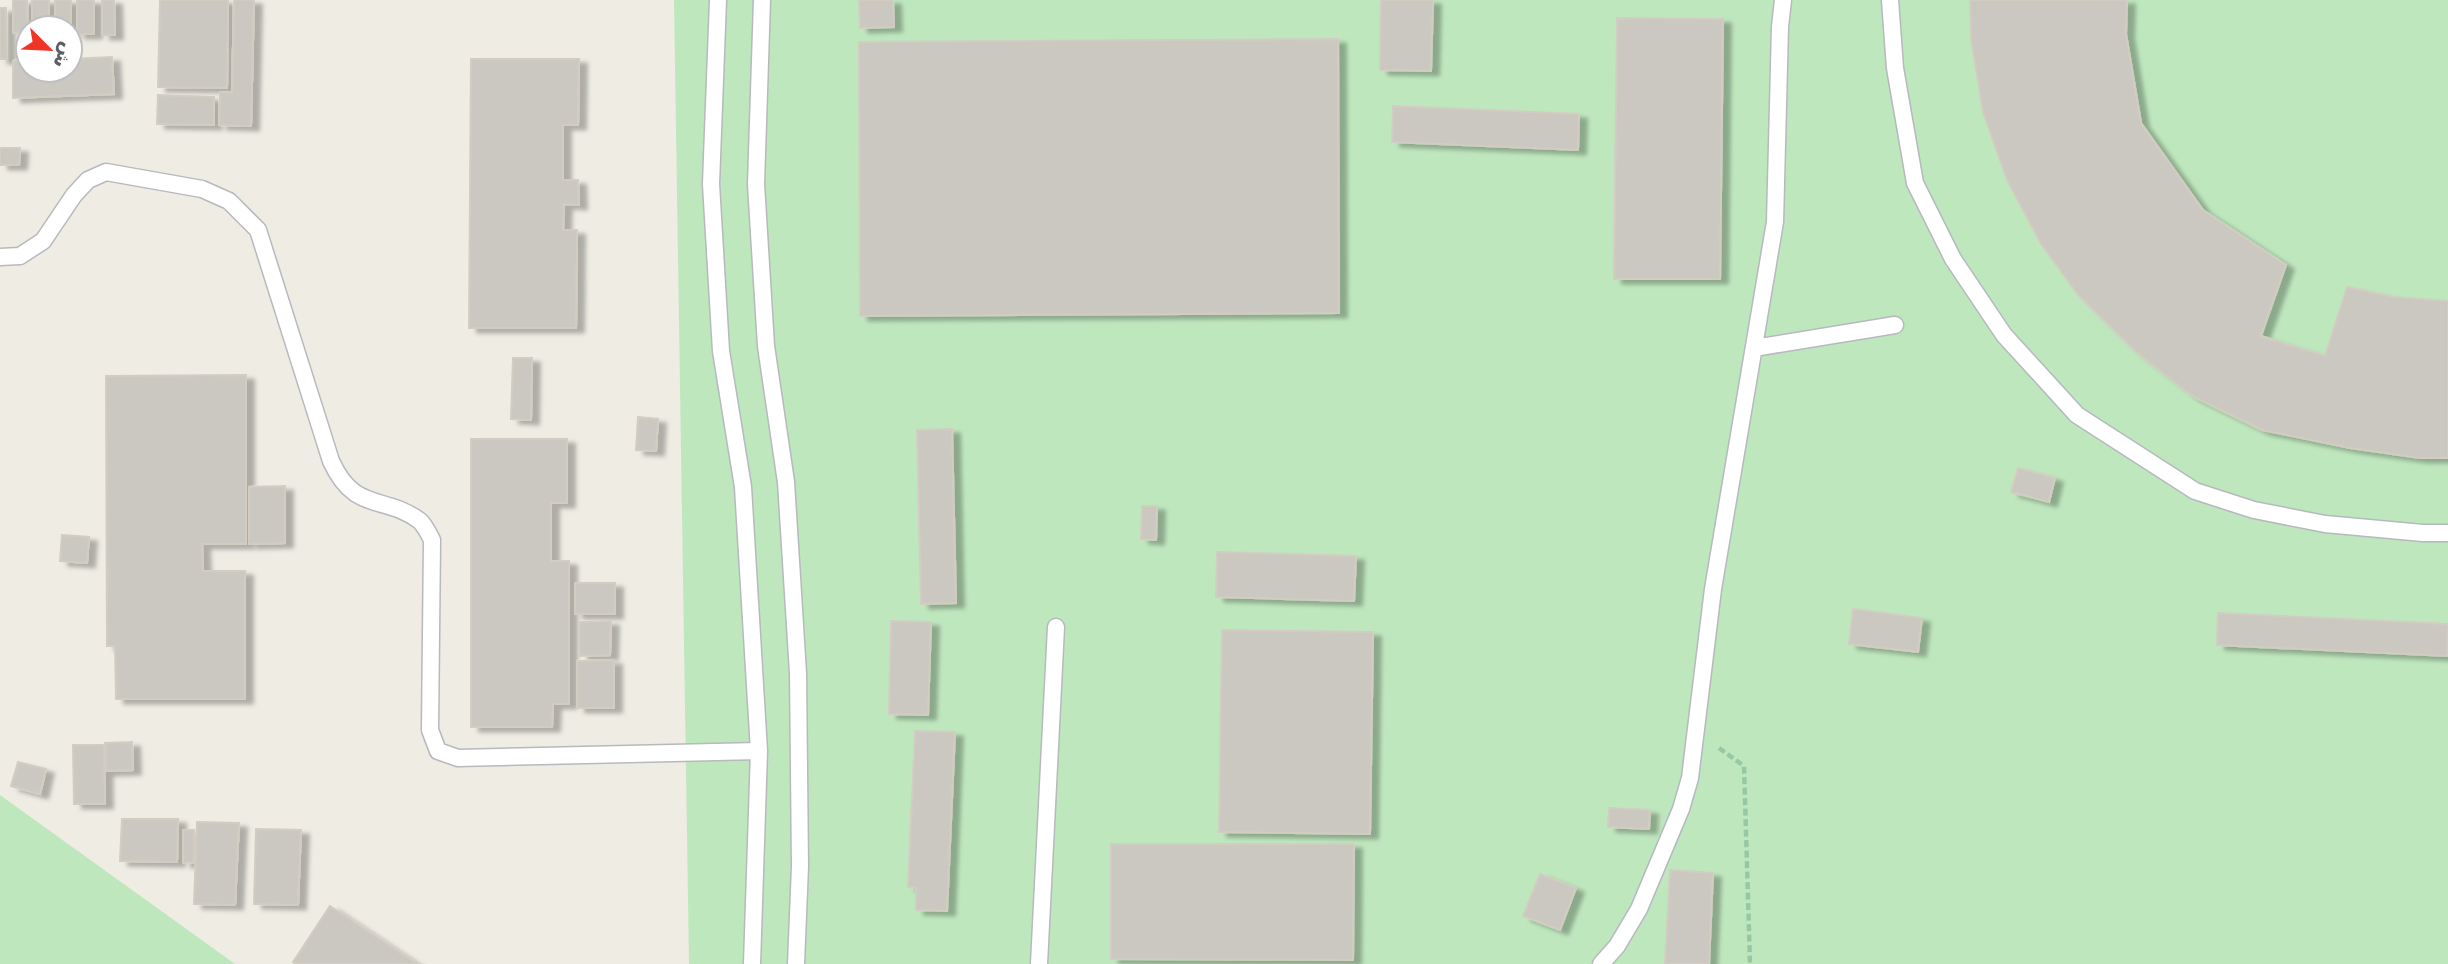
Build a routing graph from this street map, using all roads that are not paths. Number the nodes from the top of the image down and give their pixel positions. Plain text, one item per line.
1 (718, 0) edge
2 (762, 0) edge
3 (1777, 0) edge
4 (1783, 0) edge
5 (1890, 0) edge
6 (1780, 27) junction
7 (0, 257) edge
8 (1895, 325) dead end
9 (1754, 348) junction
10 (2448, 533) edge
11 (1056, 627) dead end
12 (759, 751) junction
13 (752, 964) edge
14 (796, 964) edge
15 (1039, 964) edge
16 (1601, 964) edge

1 - 12 lane
2 - 14 lane
3 - 6 lane
4 - 6 lane
5 - 10 lane
6 - 9 lane
7 - 12 lane
8 - 9 lane
9 - 16 lane
11 - 15 lane
12 - 13 lane

